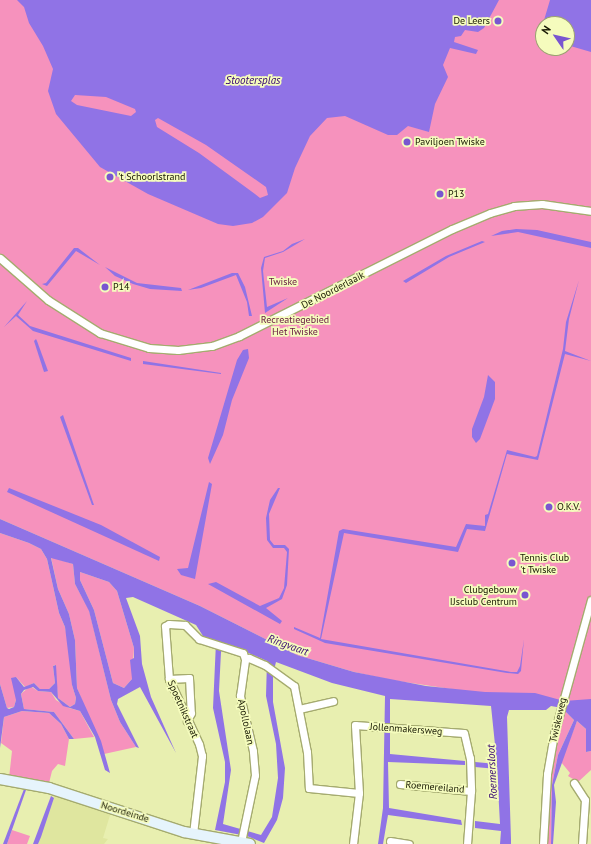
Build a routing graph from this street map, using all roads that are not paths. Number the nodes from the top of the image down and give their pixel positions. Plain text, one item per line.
1 (591, 211) edge
2 (0, 258) edge
3 (591, 600) edge
4 (245, 659) junction
5 (169, 679) junction
6 (333, 702) dead end
7 (299, 709) junction
8 (187, 721) junction
9 (0, 779) edge
10 (574, 783) dead end
11 (400, 784) dead end
12 (471, 790) junction
13 (359, 793) junction
14 (588, 800) edge
15 (193, 834) junction
16 (245, 838) edge
17 (390, 841) dead end
18 (353, 844) edge
19 (409, 844) edge
20 (467, 844) edge
21 (543, 844) edge
22 (583, 844) edge

1 - 2 street, De Noorderlaaik
3 - 21 street, Twiskeweg
4 - 5 street, Spoetnikstraat
4 - 7 street
4 - 16 street, Apollolaan
5 - 8 street, Spoetnikstraat
5 - 8 street
6 - 7 street
7 - 13 street
8 - 15 street, Spoetnikstraat
9 - 15 street, Noordeinde
10 - 14 street
11 - 12 street, Roemereiland
12 - 13 street, Jollenmakersweg
12 - 20 street, Jollenmakersweg
13 - 18 street, Jollenmakersweg
14 - 22 street
15 - 16 street, Noordeinde
17 - 19 street

